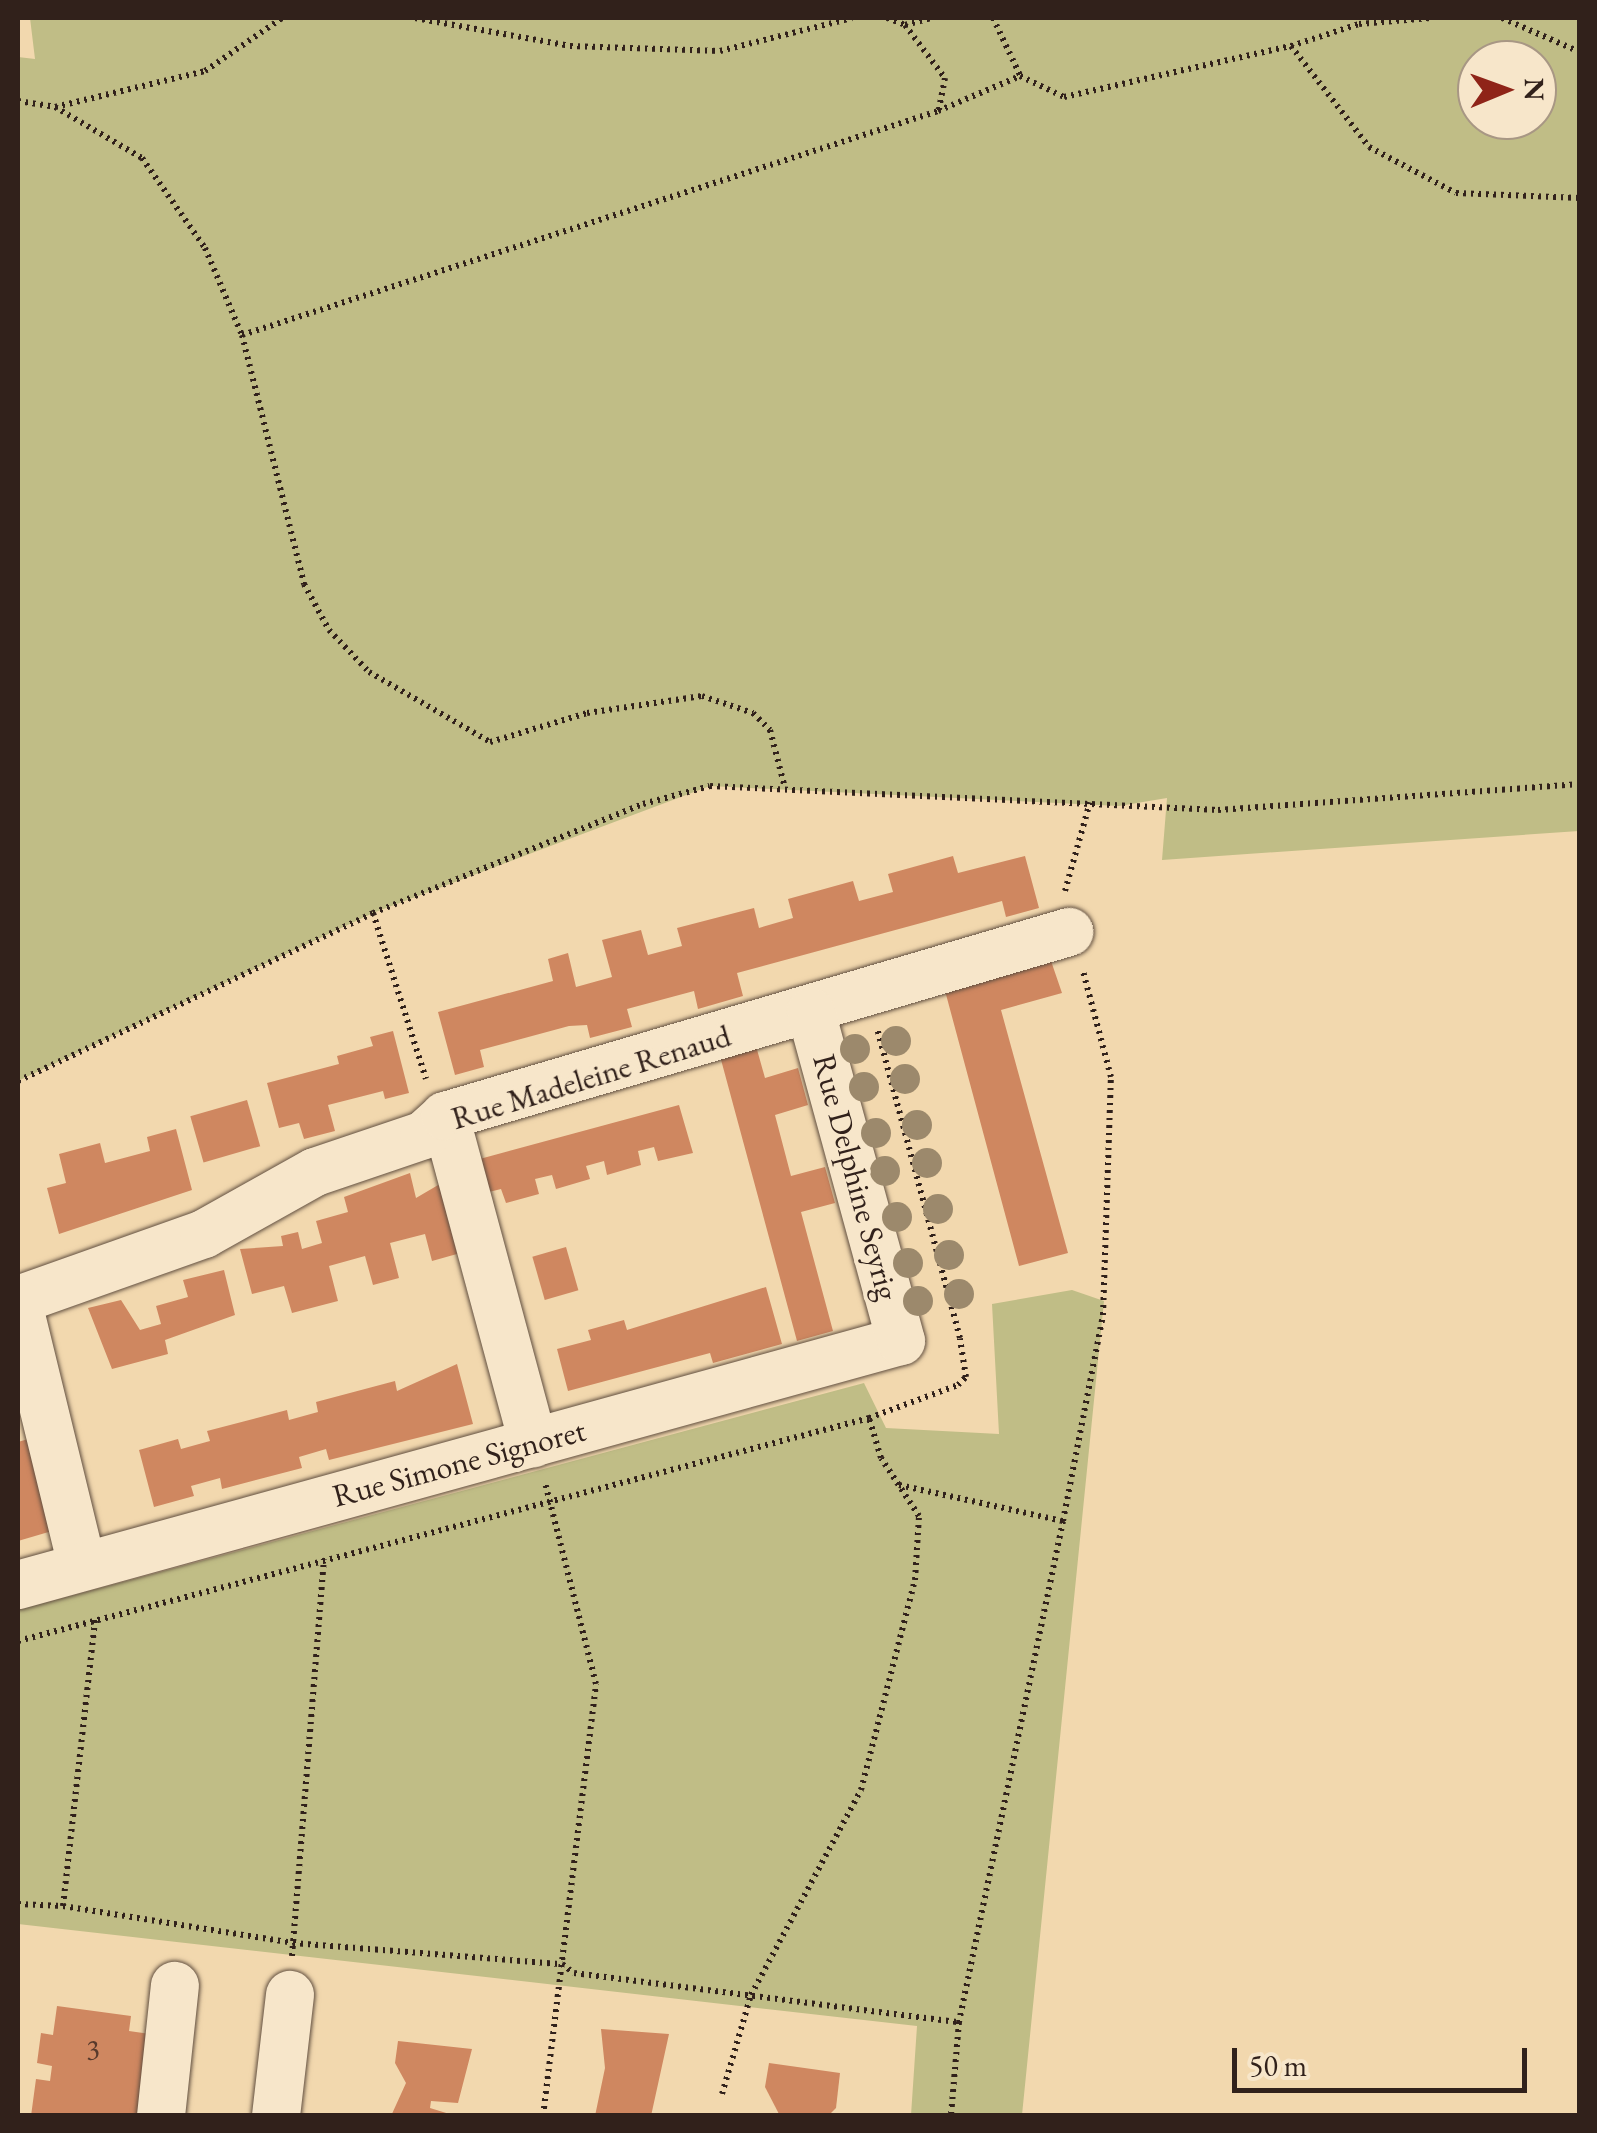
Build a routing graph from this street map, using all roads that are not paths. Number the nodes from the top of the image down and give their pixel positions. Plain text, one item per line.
1 (1069, 932) road end
2 (810, 1012) junction
3 (445, 1116) junction
4 (18, 1301) edge
5 (901, 1341) joint
6 (533, 1443) junction
7 (82, 1566) junction
8 (18, 1585) edge
9 (175, 1986) dead end
10 (290, 1995) road end
11 (161, 2116) edge
12 (276, 2116) edge

1 - 2 street, Rue Madeleine Renaud
2 - 3 street, Rue Madeleine Renaud
2 - 5 street, Rue Delphine Seyrig
3 - 4 street, Rue Madeleine Renaud
3 - 6 street
4 - 7 street
5 - 6 street, Rue Simone Signoret
6 - 7 street, Rue Simone Signoret
7 - 8 street, Rue Simone Signoret
9 - 11 street
10 - 12 street

